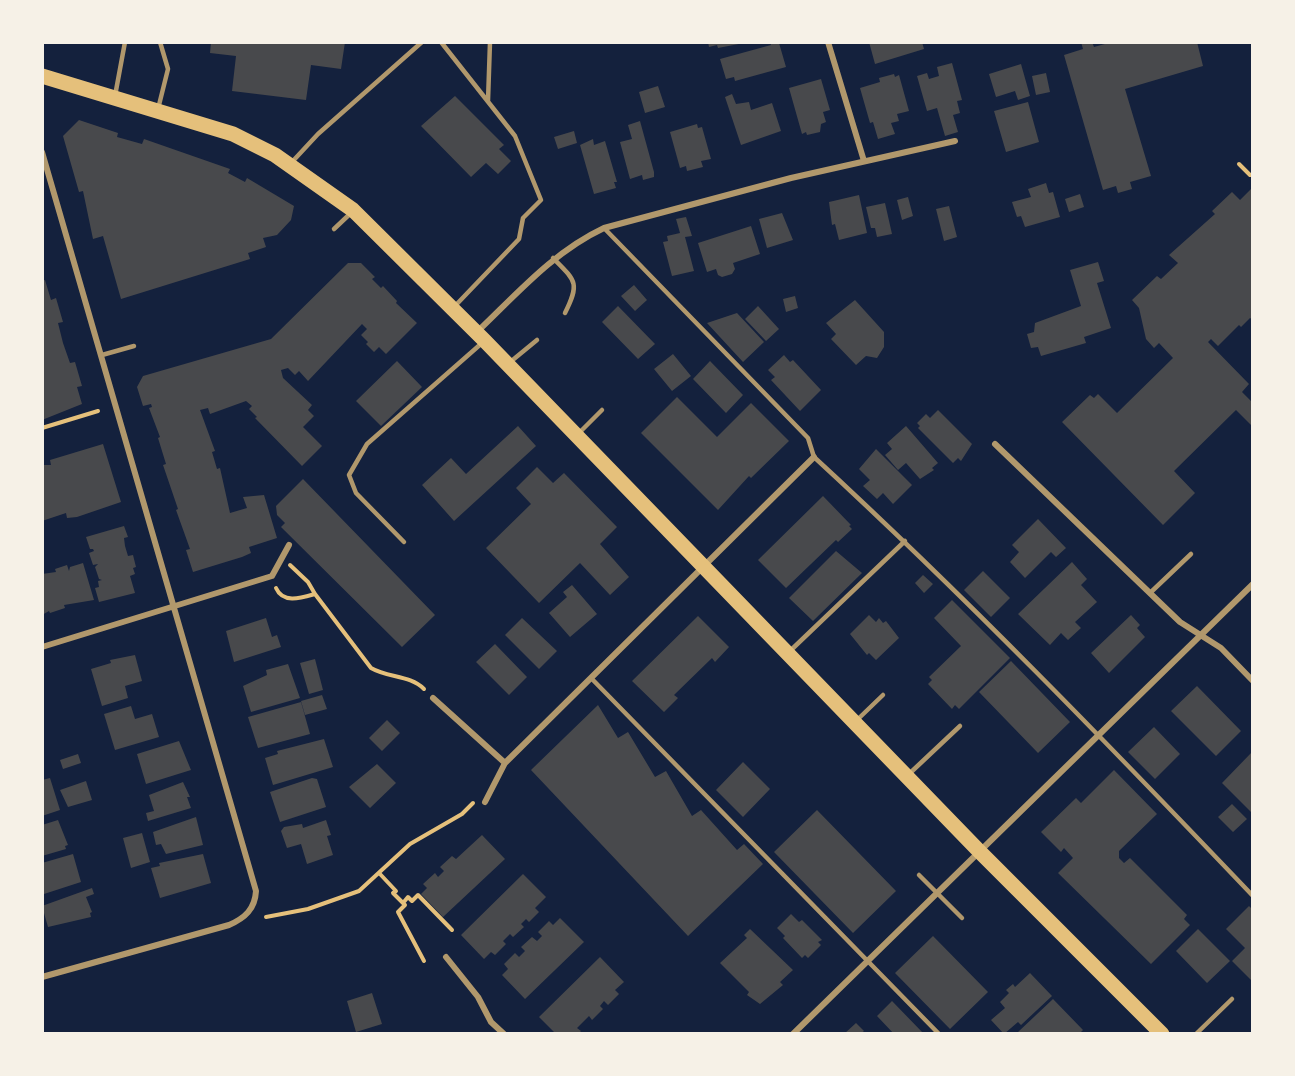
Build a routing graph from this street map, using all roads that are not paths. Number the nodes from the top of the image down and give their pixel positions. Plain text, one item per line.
1 (125, 42) edge
2 (160, 42) edge
3 (422, 42) edge
4 (441, 42) edge
5 (489, 42) edge
6 (828, 42) edge
7 (42, 76) edge
8 (115, 99) junction
9 (488, 101) junction
10 (158, 111) junction
11 (955, 141) dead end
12 (42, 152) edge
13 (864, 161) junction
14 (290, 165) junction
15 (353, 210) junction
16 (604, 228) junction
17 (334, 229) dead end
18 (553, 258) junction
19 (452, 309) junction
20 (565, 313) dead end
21 (480, 337) junction
22 (537, 340) dead end
23 (134, 346) dead end
24 (102, 355) junction
25 (507, 364) junction
26 (602, 410) dead end
27 (576, 436) junction
28 (995, 444) dead end
29 (814, 457) junction
30 (905, 541) junction
31 (404, 542) dead end
32 (289, 545) dead end
33 (1191, 554) dead end
34 (704, 568) junction
35 (1253, 584) edge
36 (1150, 593) junction
37 (175, 605) junction
38 (1200, 634) junction
39 (42, 647) edge
40 (788, 654) junction
41 (592, 679) junction
42 (1253, 681) edge
43 (883, 694) dead end
44 (434, 698) road end
45 (855, 722) junction
46 (960, 726) dead end
47 (1098, 734) junction
48 (505, 763) junction
49 (907, 776) junction
50 (485, 802) dead end
51 (979, 851) junction
52 (919, 875) dead end
53 (937, 892) junction
54 (1253, 896) edge
55 (962, 918) dead end
56 (446, 957) dead end
57 (867, 960) junction
58 (42, 977) edge
59 (1232, 999) dead end
60 (504, 1034) edge
61 (793, 1034) edge
62 (939, 1034) edge
63 (1162, 1034) edge
64 (1196, 1034) edge

1 - 8 lane
2 - 10 lane
3 - 14 lane
4 - 9 lane
5 - 9 lane
6 - 13 street
7 - 8 main road
8 - 10 main road
9 - 19 lane
10 - 14 main road
11 - 13 street
12 - 24 street
13 - 16 street
14 - 15 main road
15 - 17 lane
15 - 19 main road
16 - 18 street
16 - 29 lane
18 - 20 lane
18 - 21 street
19 - 21 main road
21 - 25 main road
21 - 31 lane
22 - 25 lane
23 - 24 lane
24 - 37 street
25 - 27 main road
26 - 27 lane
27 - 34 main road
28 - 36 street
29 - 30 lane
29 - 34 street
30 - 40 lane
30 - 47 lane
32 - 37 street
33 - 36 lane
34 - 40 main road
34 - 41 street
35 - 38 street
36 - 38 street
37 - 39 street
37 - 58 street
38 - 42 street
38 - 47 street
40 - 45 main road
41 - 48 street
41 - 57 lane
43 - 45 lane
44 - 48 street
45 - 49 main road
46 - 49 lane
47 - 51 street
47 - 54 lane
48 - 50 street
49 - 51 main road
51 - 53 street
51 - 63 main road
52 - 53 lane
53 - 55 lane
53 - 57 street
56 - 60 street
57 - 61 street
57 - 62 lane
59 - 64 lane

